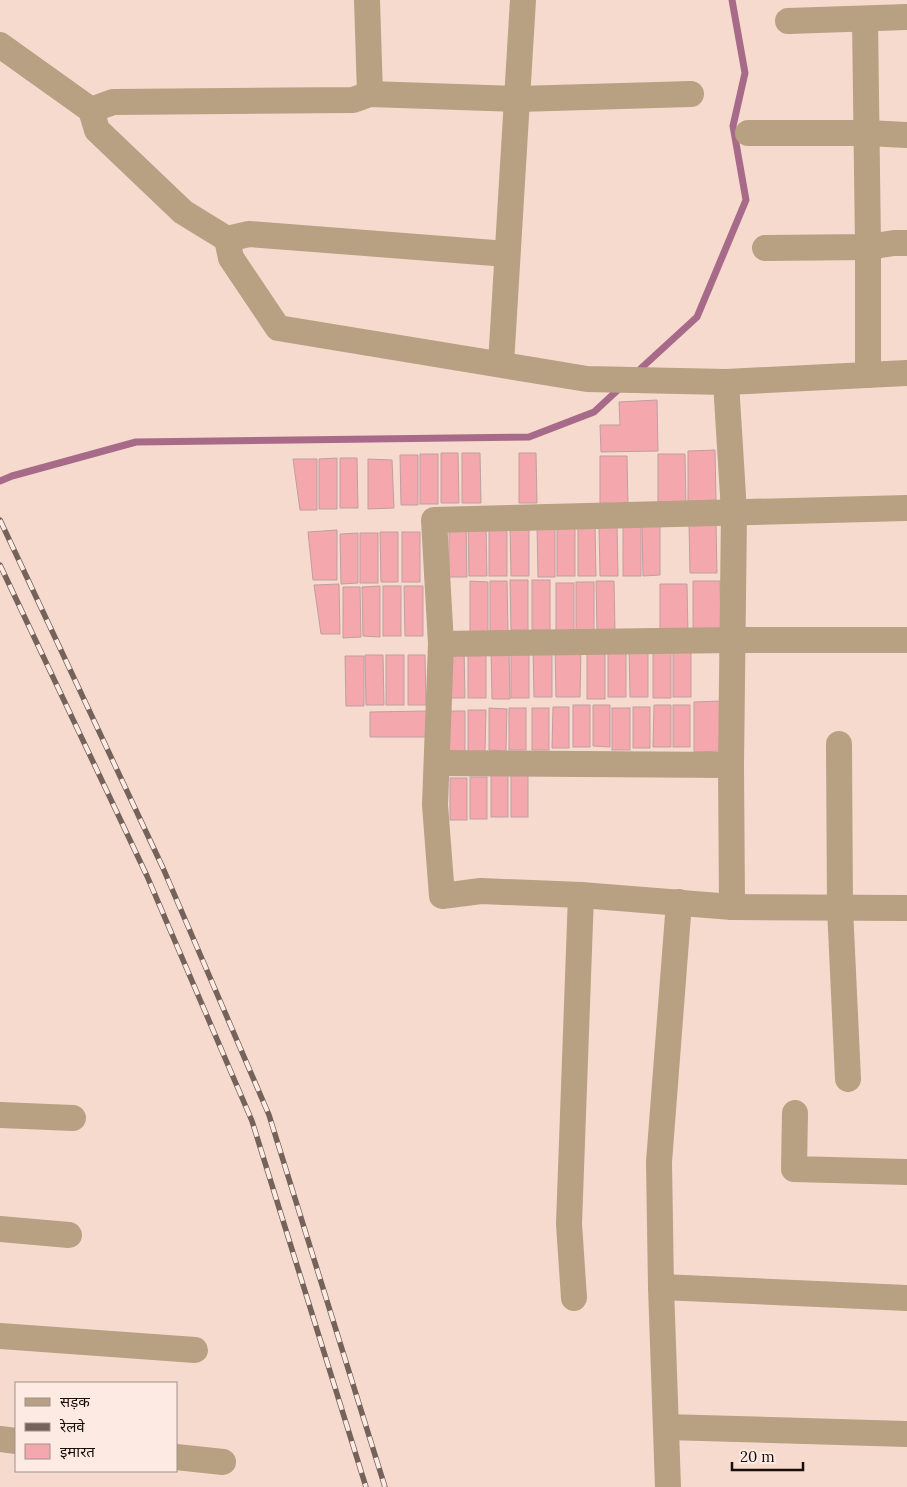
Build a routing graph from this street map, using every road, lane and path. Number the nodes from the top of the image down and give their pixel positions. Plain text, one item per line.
1 (368, 0) edge
2 (523, 0) edge
3 (907, 17) edge
4 (865, 18) junction
5 (788, 21) dead end
6 (0, 45) edge
7 (370, 94) junction
8 (691, 94) dead end
9 (518, 99) junction
10 (91, 110) junction
11 (748, 133) dead end
12 (866, 133) junction
13 (907, 135) edge
14 (227, 238) junction
15 (907, 243) edge
16 (868, 247) junction
17 (765, 248) dead end
18 (507, 254) junction
19 (500, 364) junction
20 (907, 373) edge
21 (868, 375) junction
22 (726, 382) junction
23 (907, 508) edge
24 (734, 512) junction
25 (733, 640) junction
26 (907, 640) edge
27 (441, 644) junction
28 (839, 744) dead end
29 (437, 763) junction
30 (731, 766) junction
31 (581, 895) junction
32 (679, 902) junction
33 (732, 907) junction
34 (840, 908) junction
35 (907, 908) edge
36 (848, 1079) dead end
37 (796, 1113) dead end
38 (0, 1115) edge
39 (73, 1118) dead end
40 (907, 1172) edge
41 (0, 1229) edge
42 (69, 1235) dead end
43 (661, 1287) junction
44 (574, 1298) dead end
45 (907, 1298) edge
46 (0, 1336) edge
47 (195, 1350) dead end
48 (666, 1427) junction
49 (907, 1434) edge
50 (0, 1439) edge
51 (15, 1441) edge
52 (178, 1457) edge
53 (223, 1462) dead end
54 (668, 1487) edge

1 - 7 street
2 - 9 street
3 - 4 street
4 - 5 street
4 - 12 street
6 - 10 street
7 - 9 street
7 - 10 street
8 - 9 street
9 - 18 street
10 - 14 street
11 - 12 street
12 - 13 street
12 - 16 street
14 - 18 street
14 - 19 street
15 - 16 street
16 - 17 street
16 - 21 street
18 - 19 street
19 - 22 street
20 - 21 street
21 - 22 street
22 - 24 street
23 - 24 street
24 - 25 street
24 - 27 street
25 - 26 street
25 - 27 street
25 - 30 street
27 - 29 street
28 - 34 street
29 - 30 street
29 - 31 street
30 - 33 street
31 - 32 street
31 - 44 street
32 - 33 street
32 - 43 street
33 - 34 street
34 - 35 street
34 - 36 street
37 - 40 street
38 - 39 street
41 - 42 street
43 - 45 street
43 - 48 street
46 - 47 street
48 - 49 street
48 - 54 street
50 - 51 street
52 - 53 street

